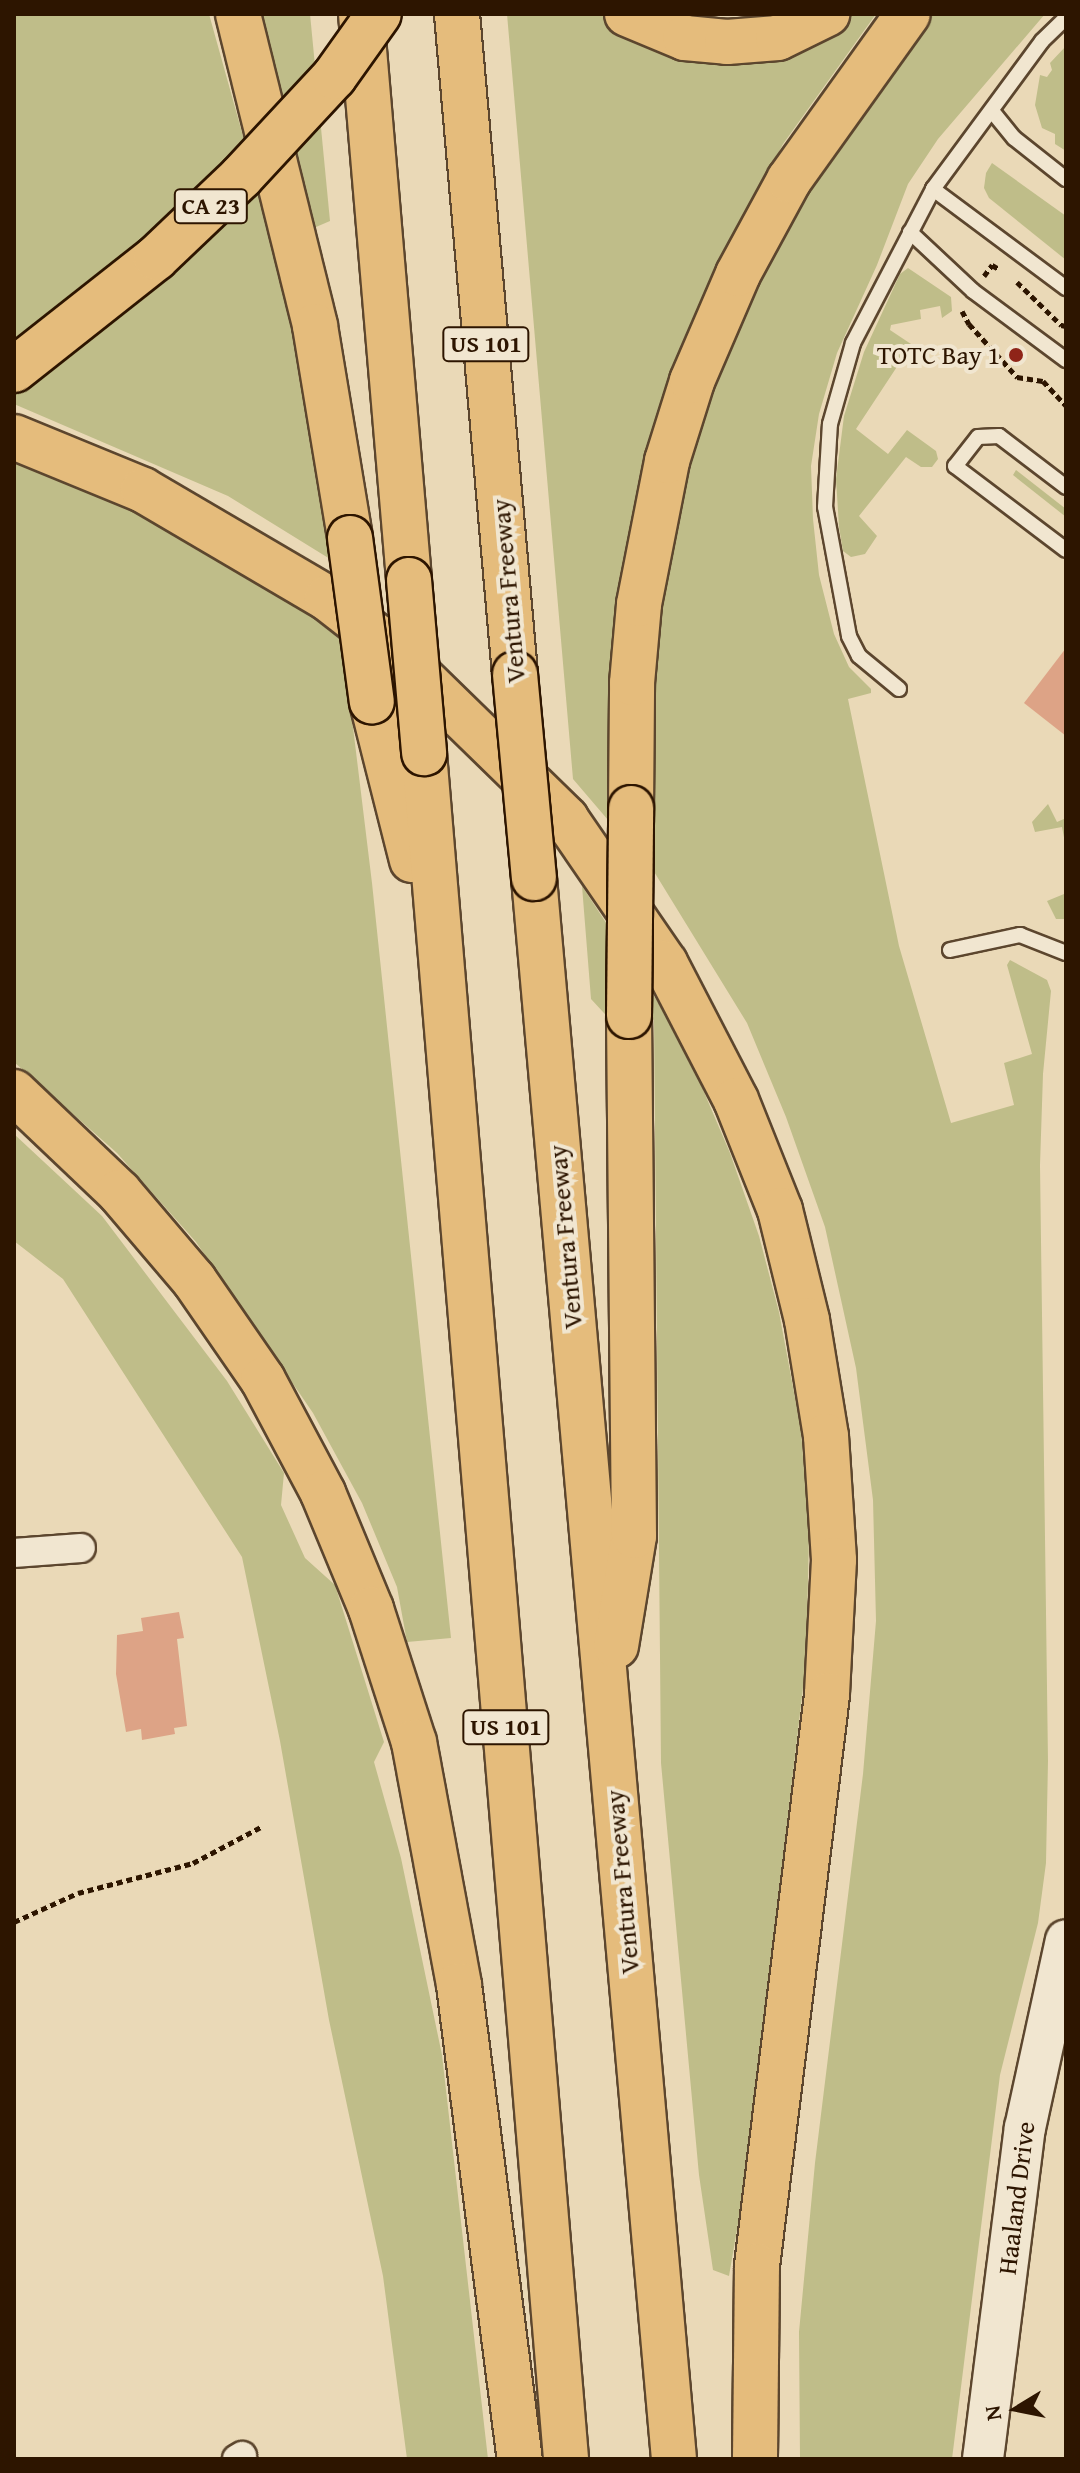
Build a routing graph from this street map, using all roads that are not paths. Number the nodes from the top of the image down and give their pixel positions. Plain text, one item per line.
1 (238, 14) edge
2 (361, 14) edge
3 (379, 14) edge
4 (457, 14) edge
5 (627, 14) edge
6 (827, 14) edge
7 (908, 14) edge
8 (1066, 18) edge
9 (992, 111) junction
10 (1066, 179) edge
11 (933, 189) junction
12 (910, 232) junction
13 (1066, 288) edge
14 (1066, 360) edge
15 (14, 370) edge
16 (14, 437) edge
17 (1066, 487) edge
18 (1066, 550) edge
19 (899, 689) dead end
20 (950, 950) dead end
21 (1066, 953) edge
22 (446, 995) junction
23 (14, 1092) edge
24 (81, 1548) dead end
25 (14, 1553) edge
26 (606, 1708) junction
27 (1066, 1940) edge
28 (520, 2459) edge
29 (566, 2459) edge
30 (674, 2459) edge
31 (755, 2459) edge
32 (983, 2459) edge

1 - 22 highway, bridge
2 - 22 highway, US 101, bridge
3 - 15 highway, CA 23, bridge
4 - 26 highway, Ventura Freeway / US 101, bridge
5 - 6 highway
7 - 26 highway, bridge
8 - 9 lane
9 - 10 lane
9 - 11 lane
11 - 12 lane
11 - 13 lane
12 - 14 lane
12 - 19 lane
16 - 31 highway
17 - 18 lane
20 - 21 lane
22 - 29 highway, US 101
23 - 28 highway
24 - 25 street
26 - 30 highway, Ventura Freeway / US 101
27 - 32 street, Haaland Drive

